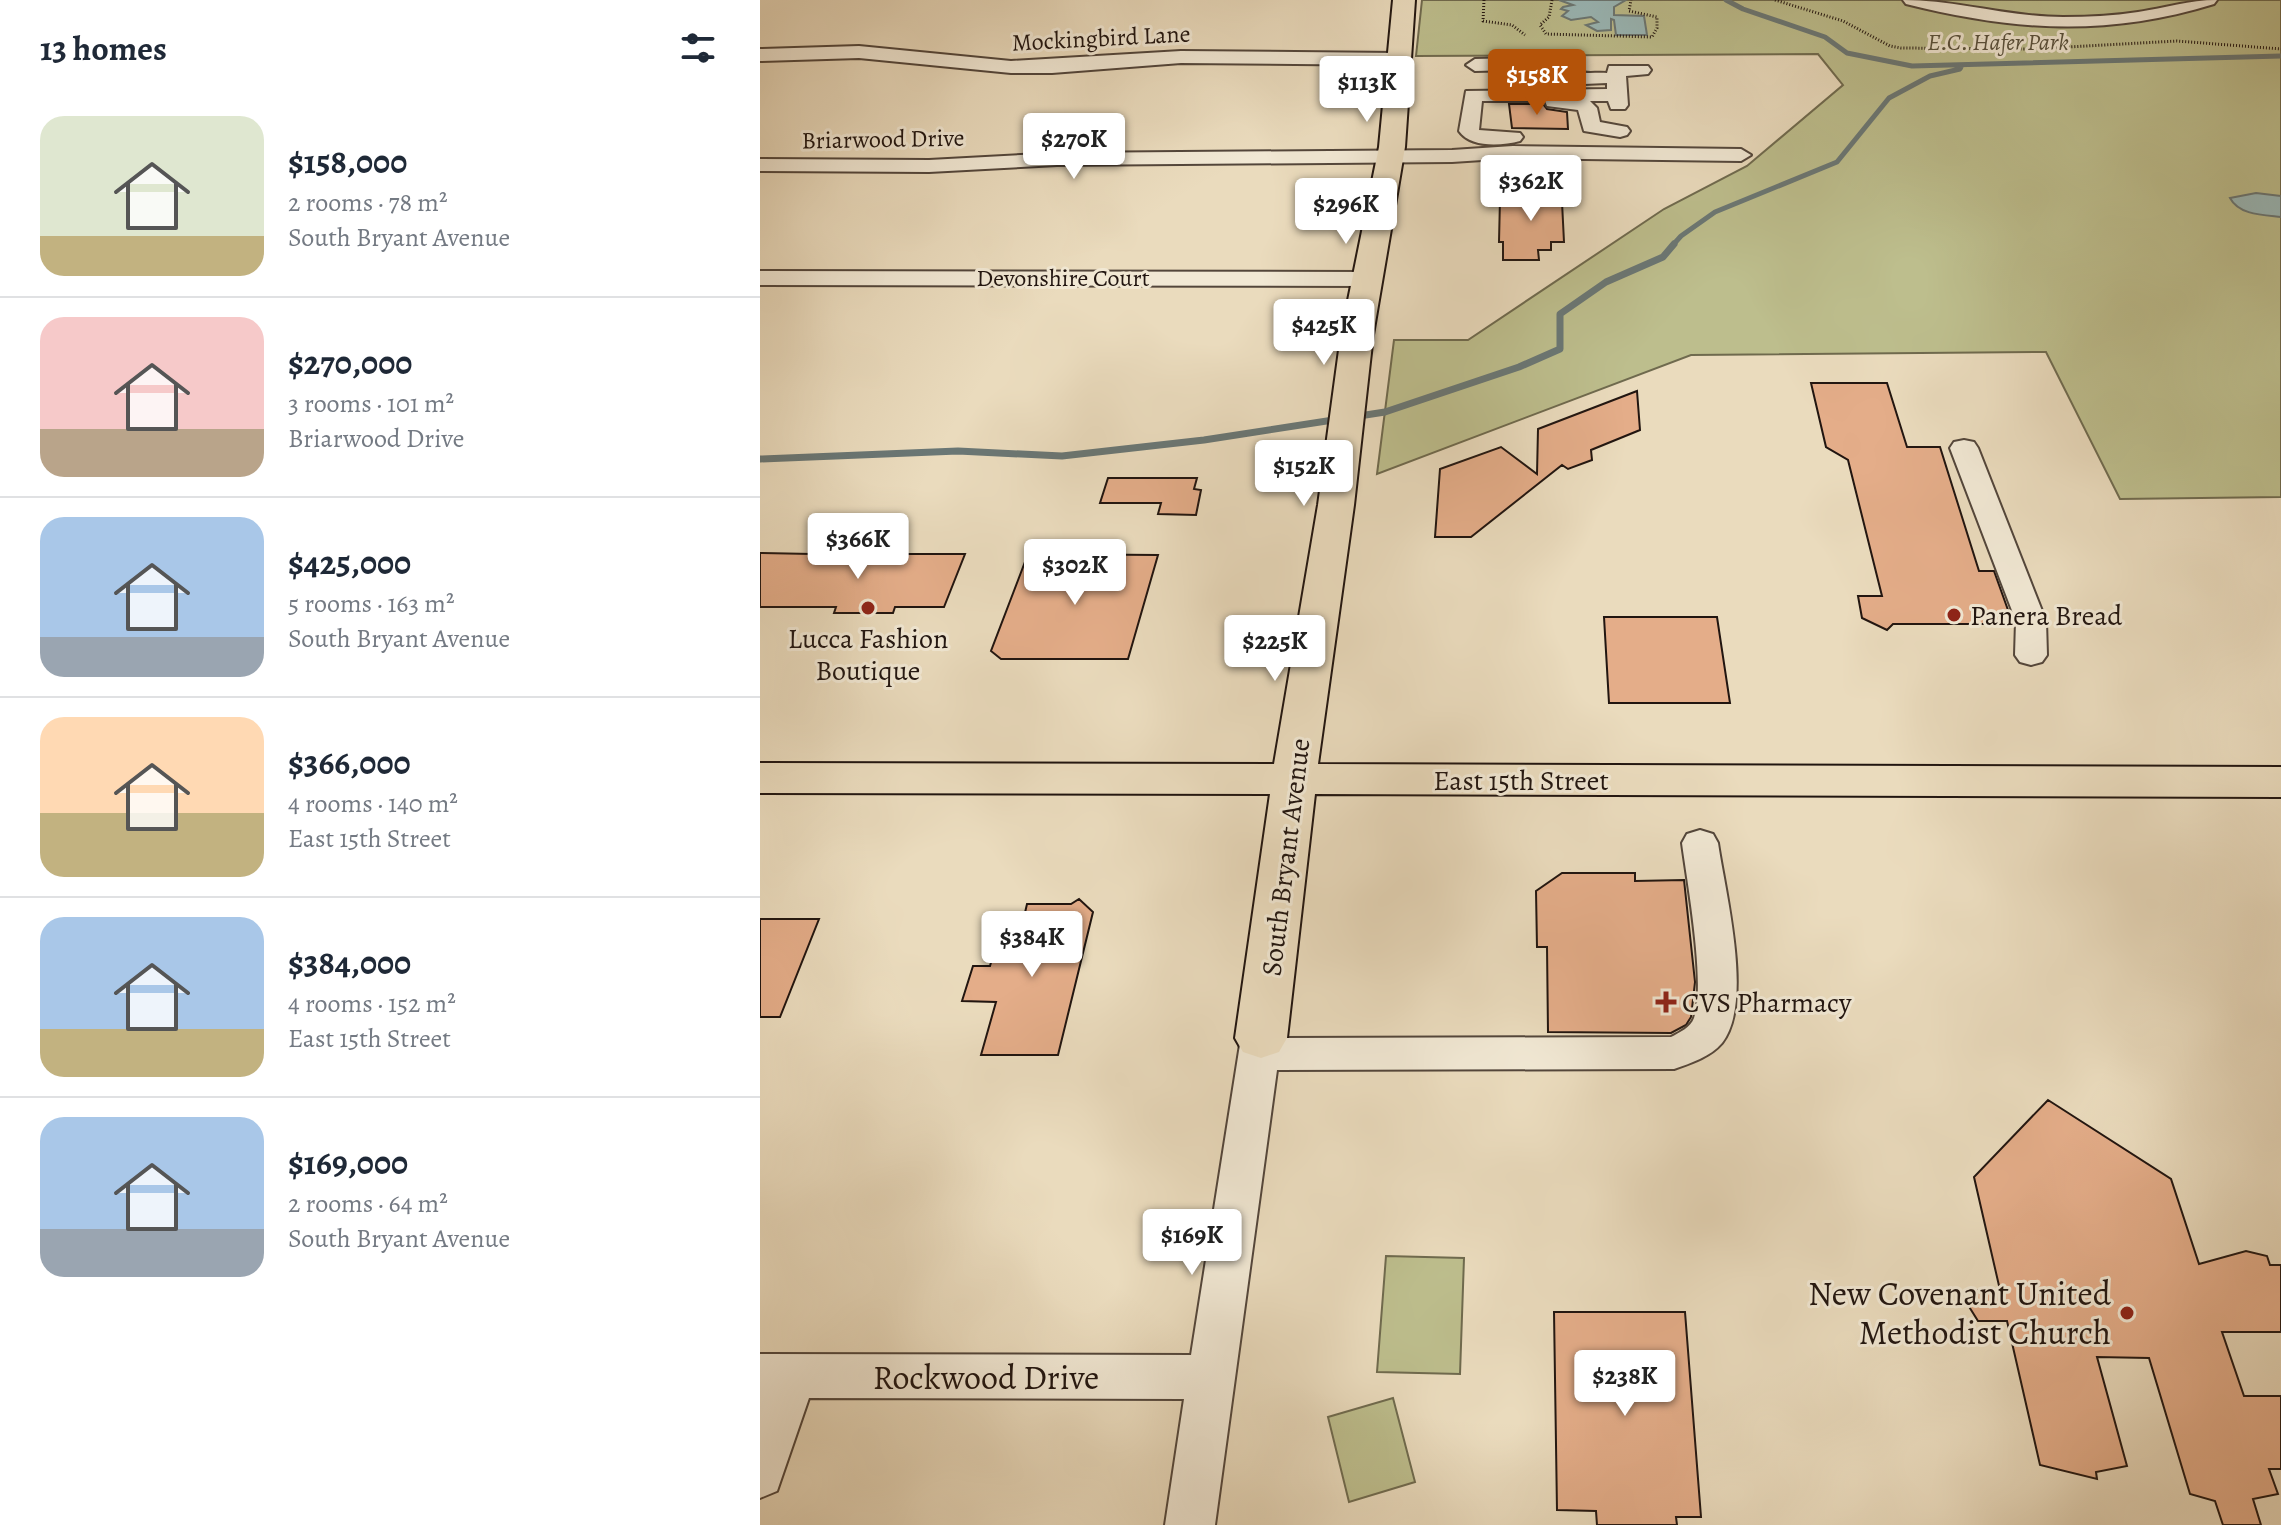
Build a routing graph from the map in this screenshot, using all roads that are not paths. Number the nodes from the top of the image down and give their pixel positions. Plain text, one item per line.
1 (1404, 0) edge
2 (1912, 0) edge
3 (2208, 0) edge
4 (760, 55) edge
5 (1397, 59) junction
6 (1591, 68) dead end
7 (1641, 70) dead end
8 (1474, 80) junction
9 (1616, 82) junction
10 (1617, 140) junction
11 (1741, 155) dead end
12 (1390, 156) junction
13 (760, 165) edge
14 (760, 278) edge
15 (1366, 279) junction
16 (1964, 448) dead end
17 (2031, 655) dead end
18 (760, 778) edge
19 (1294, 780) junction
20 (2281, 782) edge
21 (1700, 843) dead end
22 (1260, 1046) junction
23 (776, 1376) edge
24 (1212, 1377) junction
25 (760, 1474) edge
26 (1190, 1525) edge

1 - 5 main road, South Bryant Avenue
2 - 3 street
4 - 5 street, Mockingbird Lane
5 - 12 main road, South Bryant Avenue
6 - 9 street
7 - 9 street
8 - 9 street
8 - 9 street
8 - 10 street
8 - 10 street
9 - 10 street
10 - 11 street
10 - 12 street, Briarwood Drive
12 - 13 street, Briarwood Drive
12 - 15 main road, South Bryant Avenue
14 - 15 street, Devonshire Court
15 - 19 main road, South Bryant Avenue
16 - 17 street
18 - 19 main road, East 15th Street
19 - 20 main road, East 15th Street
19 - 22 main road, South Bryant Avenue
21 - 22 street
22 - 24 street, South Bryant Avenue
23 - 24 street, Rockwood Drive
23 - 25 street
24 - 26 street, South Bryant Avenue

